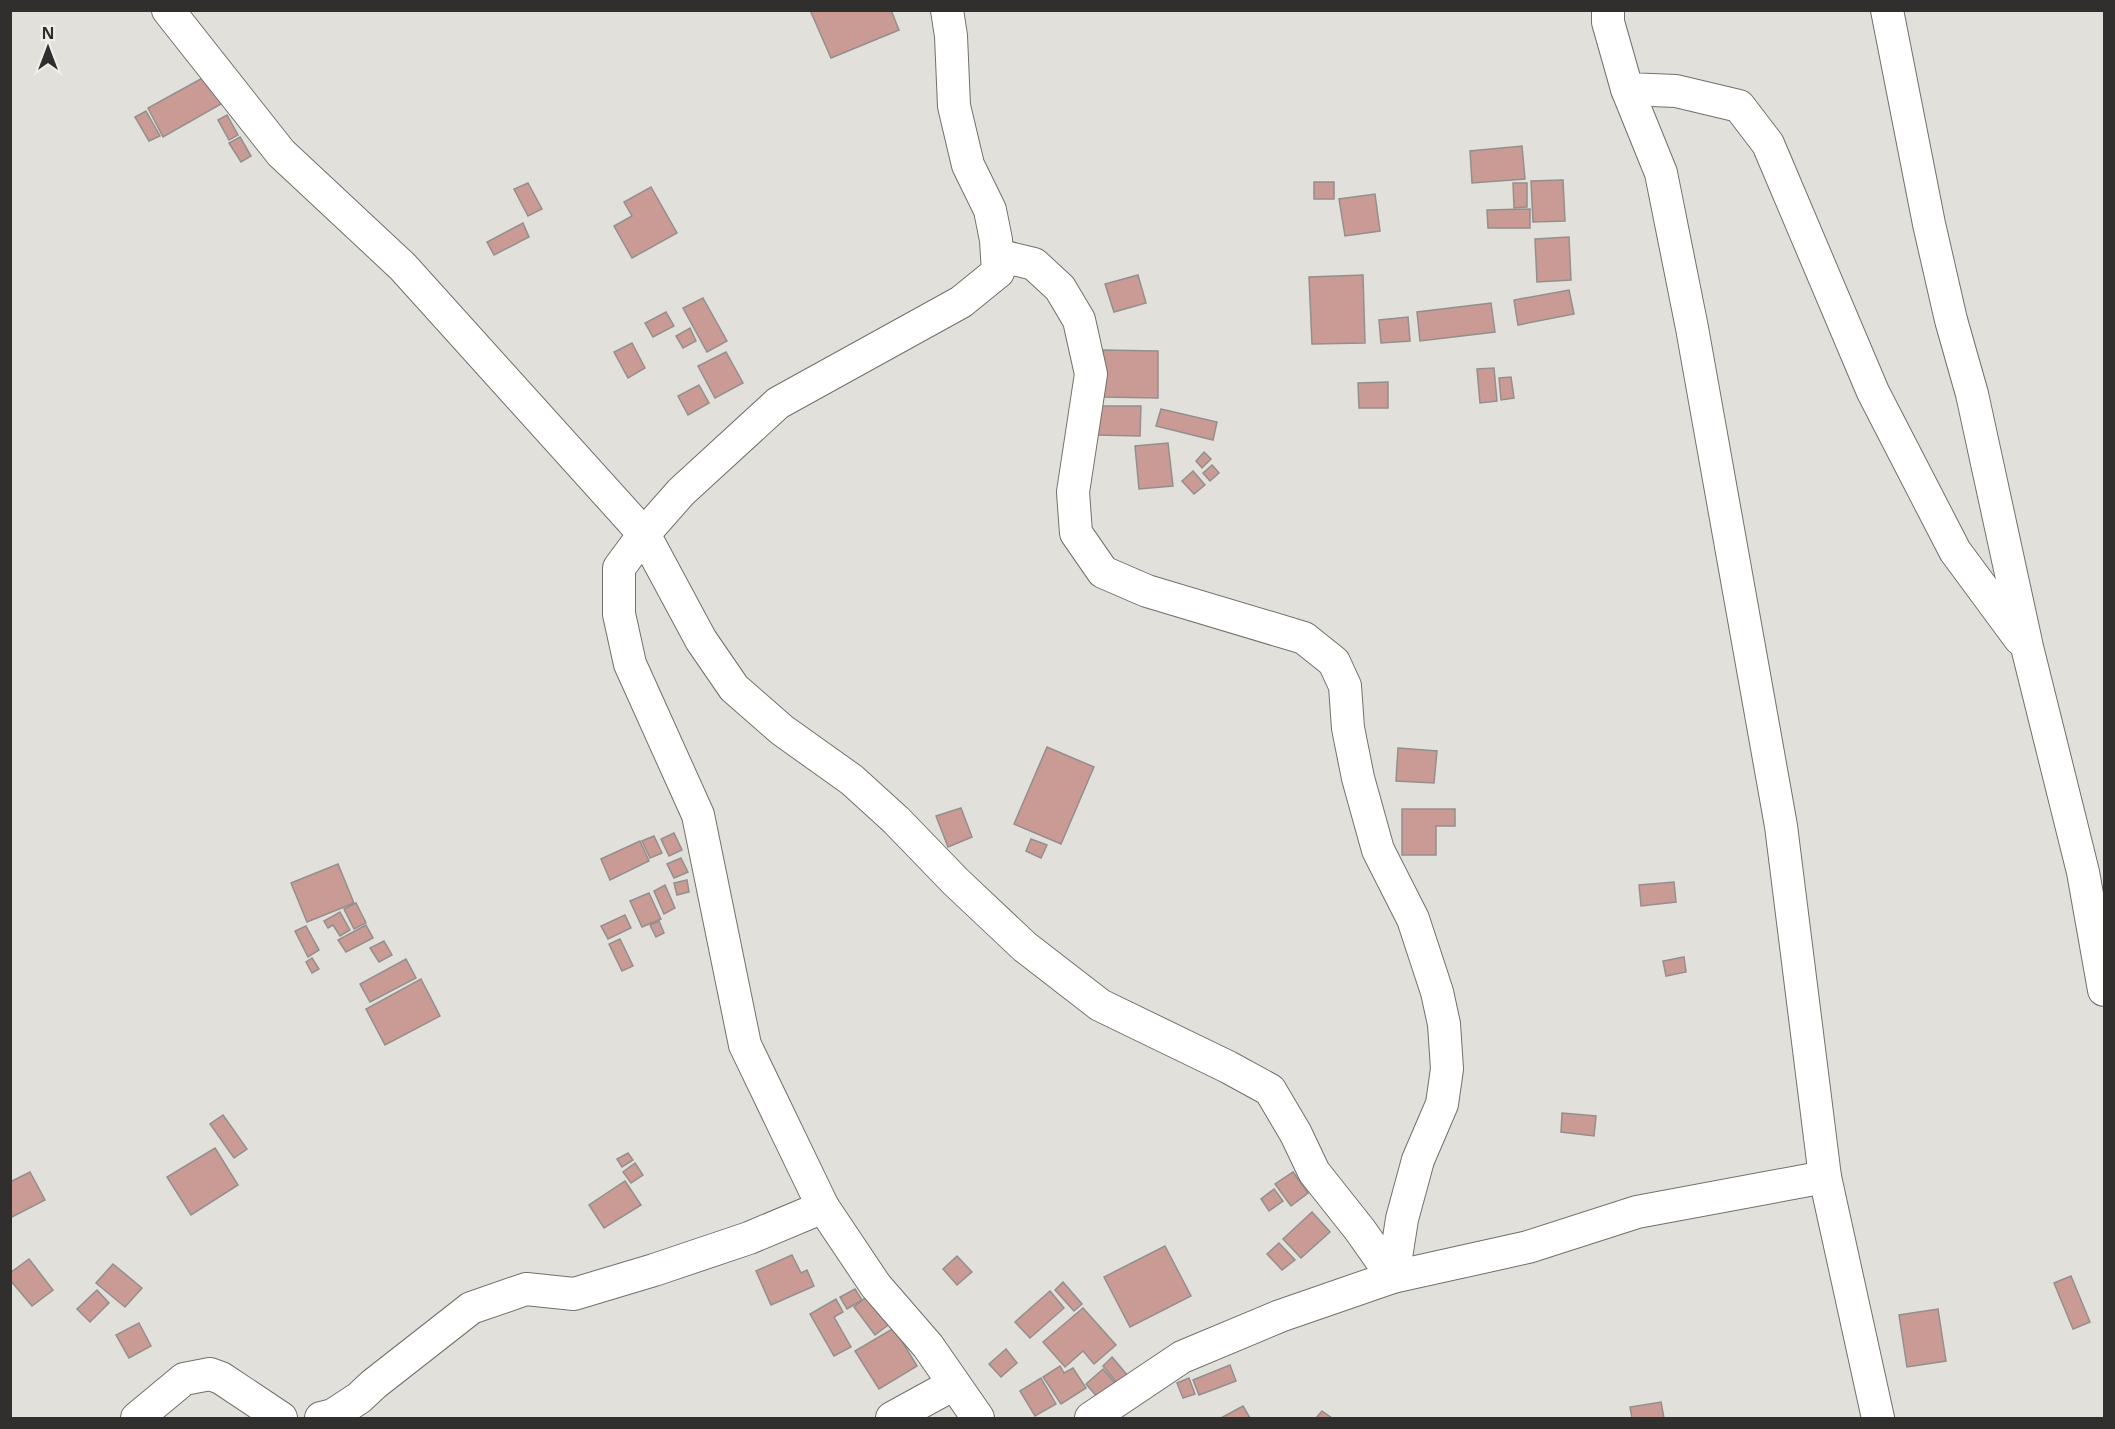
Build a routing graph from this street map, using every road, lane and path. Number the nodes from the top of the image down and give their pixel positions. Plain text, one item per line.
1 (168, 10) edge
2 (946, 10) edge
3 (1608, 10) edge
4 (1887, 10) edge
5 (1627, 89) junction
6 (997, 255) junction
7 (644, 534) junction
8 (2027, 647) junction
9 (2094, 880) edge
10 (2104, 990) edge
11 (1825, 1177) junction
12 (823, 1207) junction
13 (1393, 1277) junction
14 (954, 1384) junction
15 (137, 1419) edge
16 (281, 1419) edge
17 (321, 1419) edge
18 (892, 1419) edge
19 (978, 1419) edge
20 (1091, 1419) edge
21 (1878, 1419) edge

1 - 7 street
2 - 6 street
3 - 5 street
4 - 8 street
5 - 8 street
5 - 11 street
6 - 7 street
6 - 13 street
7 - 12 street
7 - 13 street
8 - 9 street
9 - 10 street
11 - 13 street
11 - 21 street
12 - 14 street
12 - 17 street
13 - 20 street
14 - 18 street
14 - 19 street
15 - 16 street

